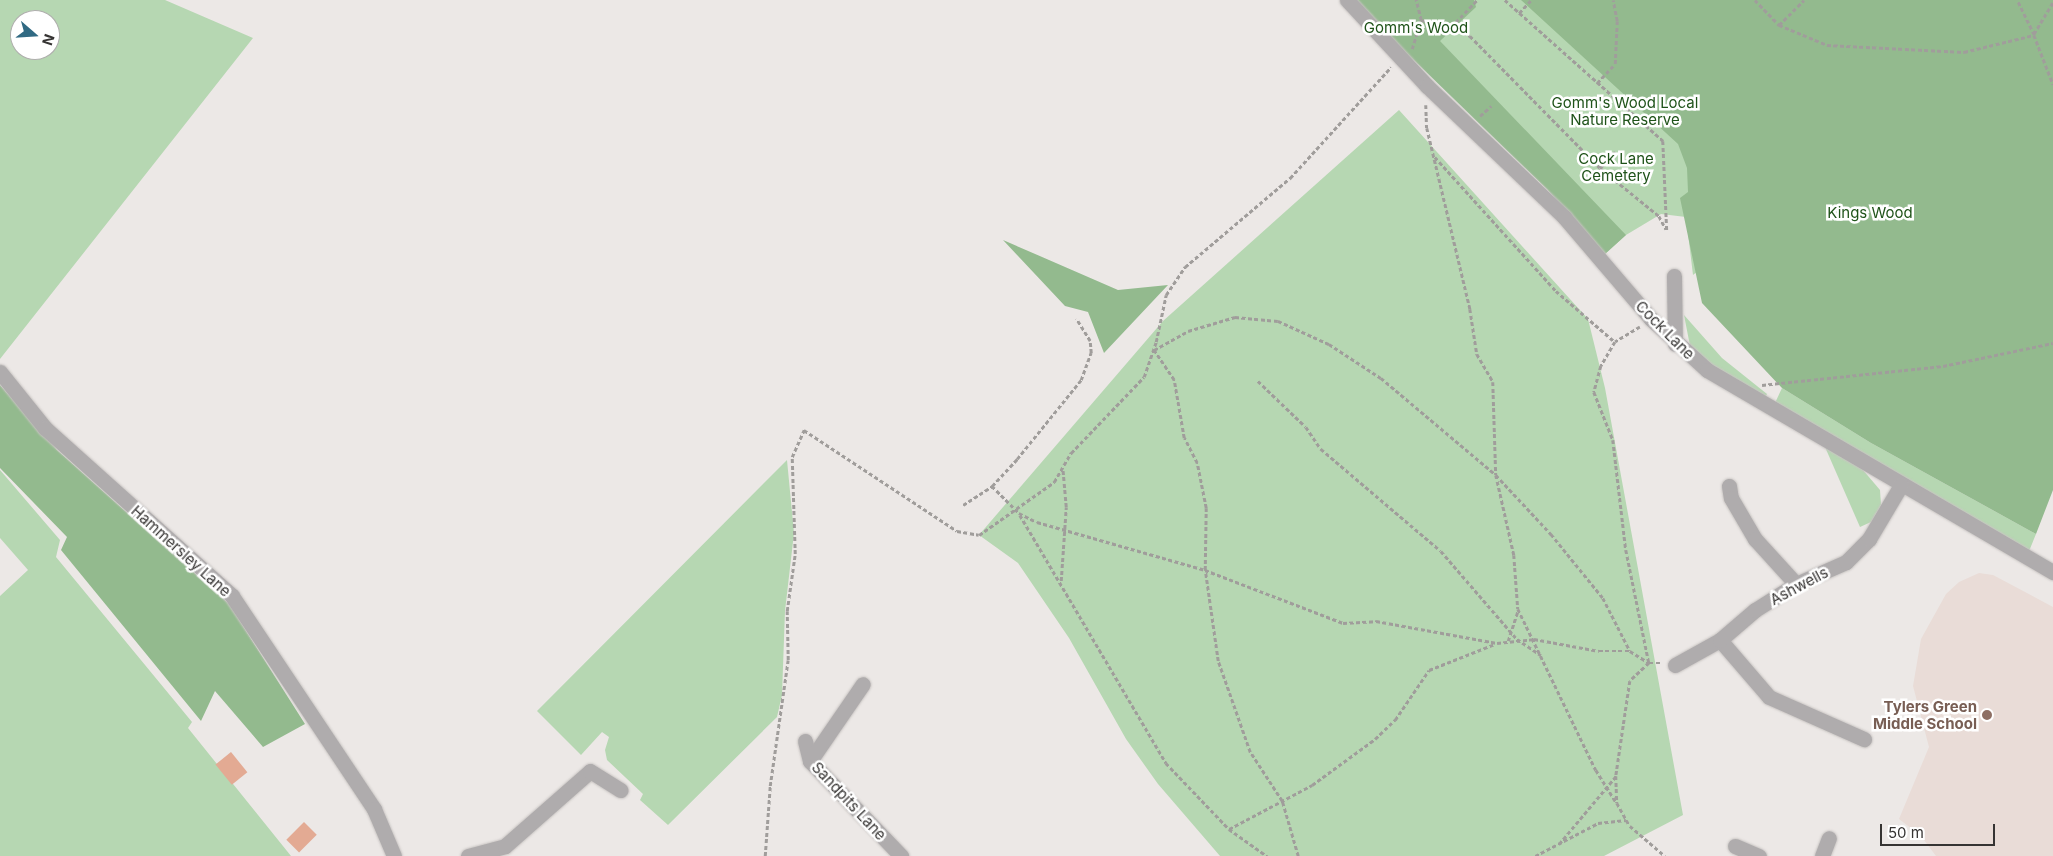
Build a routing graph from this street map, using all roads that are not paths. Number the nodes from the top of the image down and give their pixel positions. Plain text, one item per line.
1 (1347, 0) edge
2 (1674, 276) dead end
3 (1675, 344) junction
4 (0, 372) edge
5 (1901, 485) junction
6 (1729, 486) dead end
7 (2053, 572) edge
8 (1796, 584) junction
9 (1720, 640) junction
10 (1675, 665) dead end
11 (862, 684) dead end
12 (1864, 739) dead end
13 (805, 741) dead end
14 (810, 761) junction
15 (621, 790) dead end
16 (1829, 838) dead end
17 (1735, 846) dead end
18 (394, 856) edge
19 (468, 856) edge
20 (901, 856) edge
21 (1759, 856) edge
22 (1822, 856) edge

1 - 3 street, Cock Lane
2 - 3 street
3 - 5 street, Cock Lane
4 - 18 street, Hammersley Lane
5 - 7 street, Cock Lane
5 - 8 street, Ashwells
6 - 8 street
8 - 9 street, Ashwells
9 - 10 street, Ashwells
9 - 12 street
11 - 14 street
13 - 14 street, Sandpits Lane
14 - 20 street, Sandpits Lane
15 - 19 street
16 - 22 street
17 - 21 street

